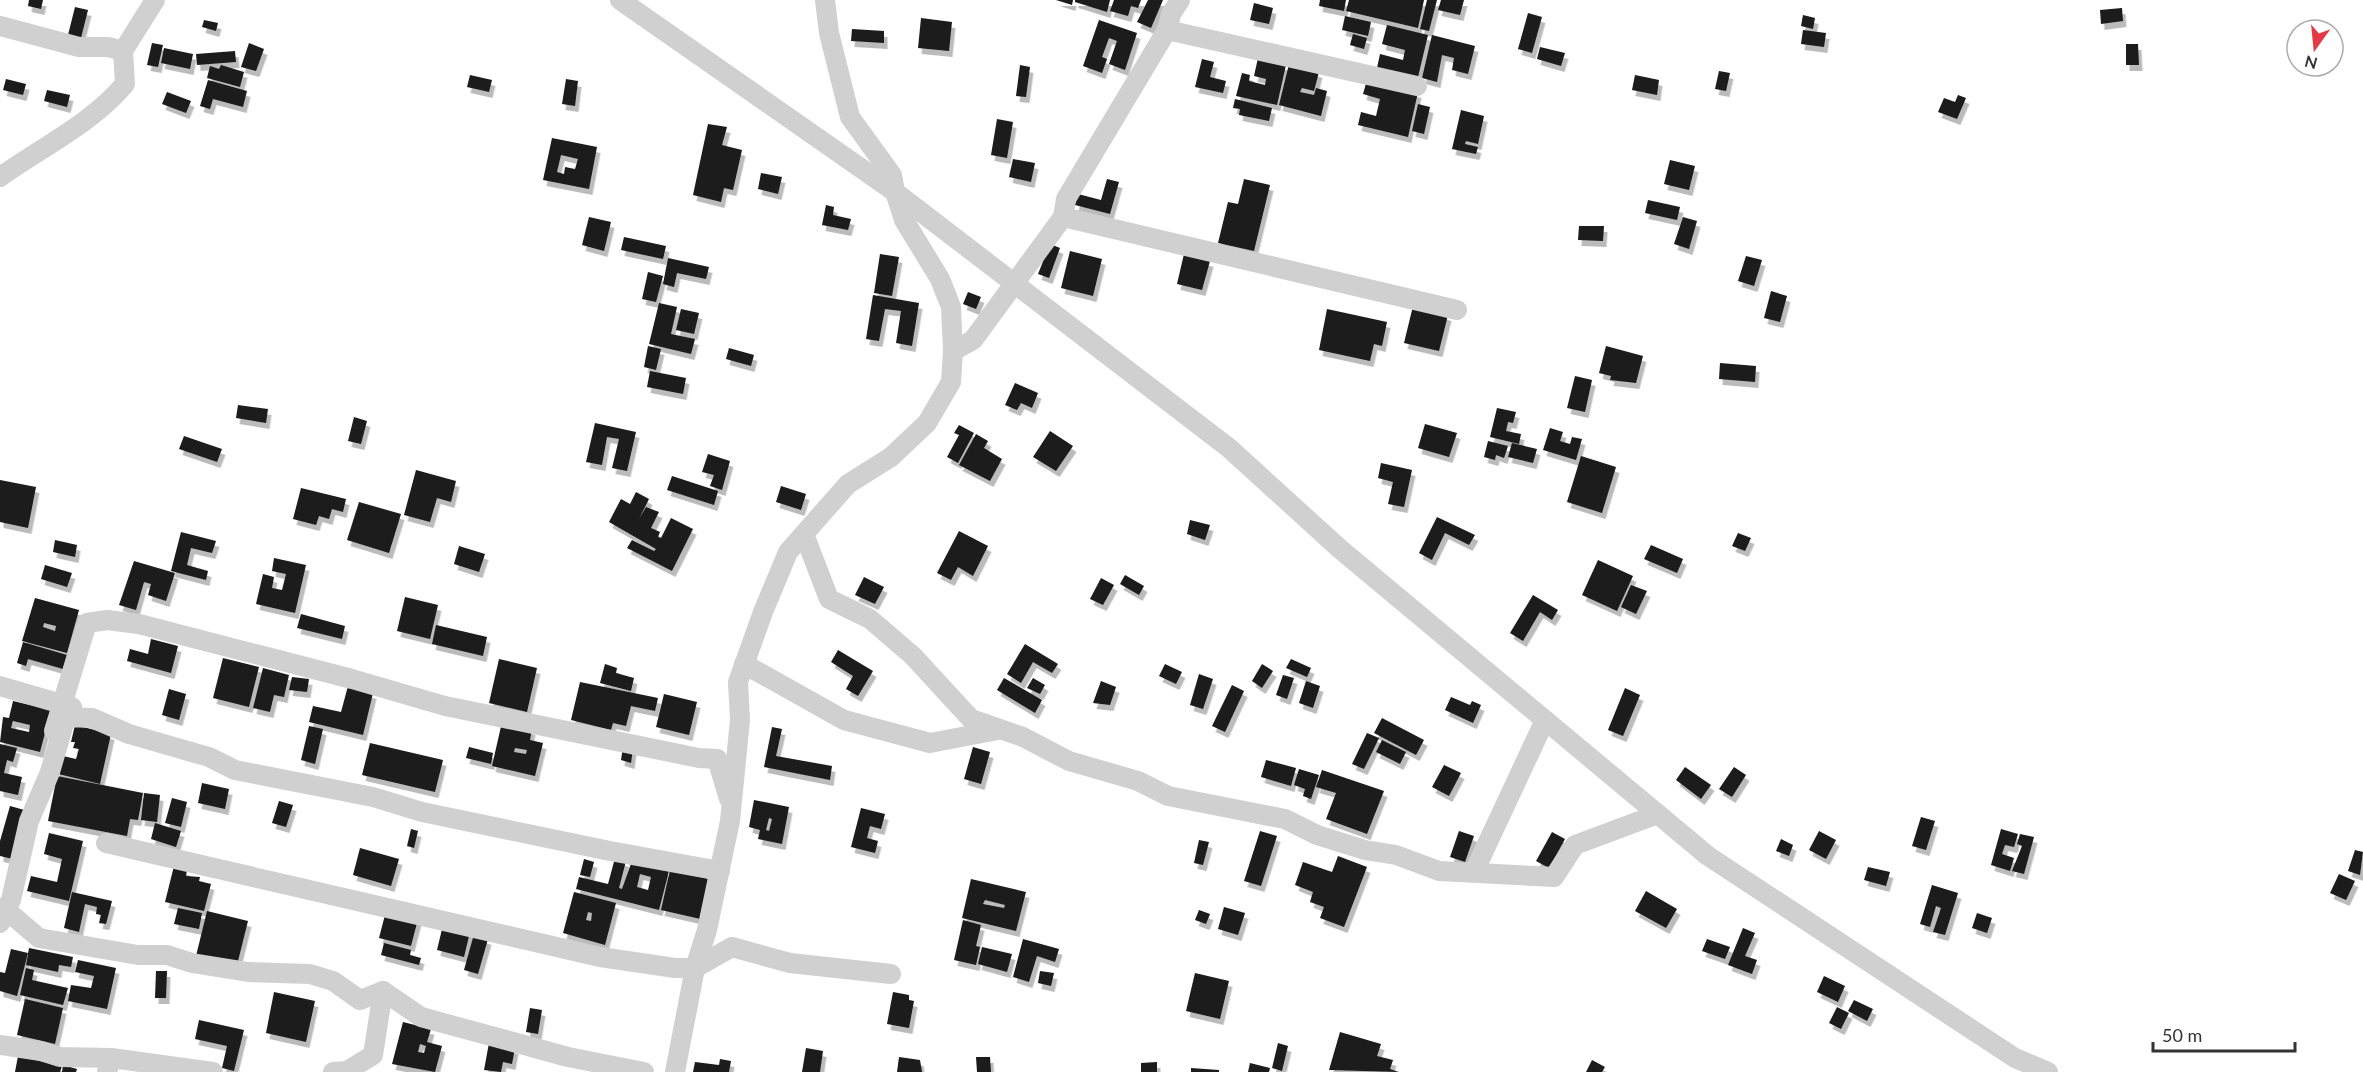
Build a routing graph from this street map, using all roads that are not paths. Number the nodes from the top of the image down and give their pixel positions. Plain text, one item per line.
1 (155, 0) edge
2 (620, 0) edge
3 (825, 0) edge
4 (1180, 0) edge
5 (0, 26) edge
6 (1167, 30) junction
7 (123, 51) junction
8 (1417, 86) dead end
9 (0, 177) edge
10 (895, 192) junction
11 (1063, 217) junction
12 (1014, 281) junction
13 (1457, 310) dead end
14 (953, 351) junction
15 (804, 534) junction
16 (744, 664) junction
17 (0, 686) edge
18 (61, 704) junction
19 (1545, 720) junction
20 (124, 723) dead end
21 (998, 730) junction
22 (731, 807) junction
23 (34, 809) junction
24 (1658, 814) junction
25 (106, 843) dead end
26 (720, 871) junction
27 (1474, 872) junction
28 (2, 913) edge
29 (695, 968) junction
30 (891, 974) dead end
31 (383, 991) junction
32 (0, 1045) edge
33 (109, 1065) edge
34 (213, 1072) edge
35 (344, 1072) edge
36 (644, 1072) edge
37 (675, 1072) edge
38 (2048, 1072) edge

1 - 7 street
2 - 10 street
3 - 10 street
4 - 6 street
5 - 7 street
6 - 8 street
6 - 11 street
7 - 9 street
10 - 12 street
10 - 14 street
11 - 12 street
11 - 13 street
12 - 14 street
12 - 19 street
14 - 15 street
15 - 16 street
15 - 21 street
16 - 21 street
16 - 22 street
17 - 18 street
18 - 20 street
18 - 22 street
18 - 23 street
19 - 24 street
19 - 27 street
21 - 27 street
22 - 26 street
23 - 26 street
23 - 28 street
24 - 27 street
24 - 38 street
25 - 29 street
26 - 29 street
28 - 31 street
29 - 30 street
29 - 37 street
31 - 35 street
31 - 36 street
32 - 33 street
33 - 34 street

